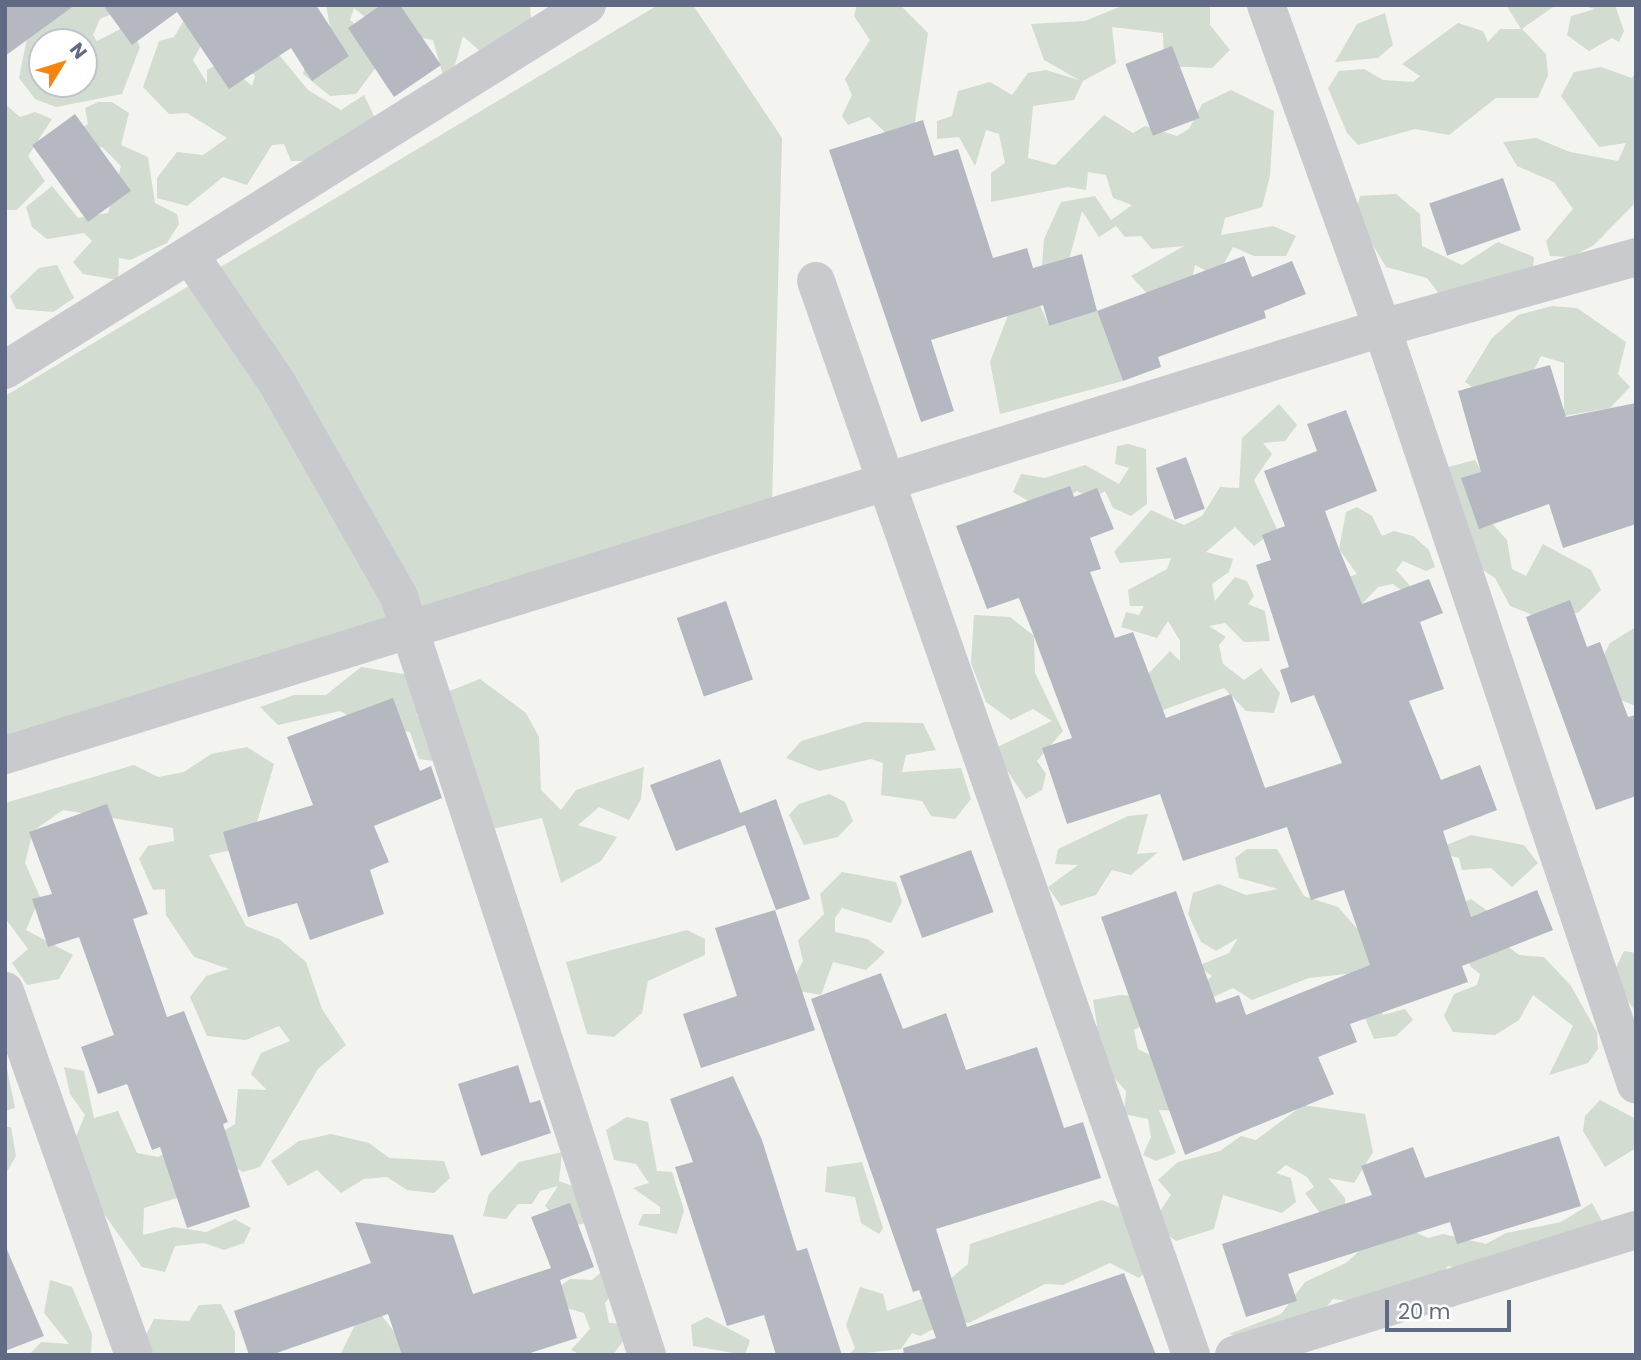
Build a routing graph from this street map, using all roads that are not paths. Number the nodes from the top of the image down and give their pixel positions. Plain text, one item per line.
1 (1266, 5) edge
2 (585, 6) edge
3 (191, 257) junction
4 (1636, 257) edge
5 (816, 281) dead end
6 (1382, 328) junction
7 (5, 370) edge
8 (890, 480) junction
9 (409, 630) junction
10 (5, 755) edge
11 (5, 991) edge
12 (1636, 1085) edge
13 (1636, 1230) edge
14 (134, 1355) edge
15 (647, 1355) edge
16 (1191, 1355) edge
17 (1234, 1355) edge

1 - 6 street
2 - 3 street
3 - 7 street
3 - 9 street
4 - 6 street
5 - 8 street
6 - 8 street
6 - 12 street
8 - 9 street
8 - 16 street
9 - 10 street
9 - 15 street
11 - 14 street
13 - 17 street

